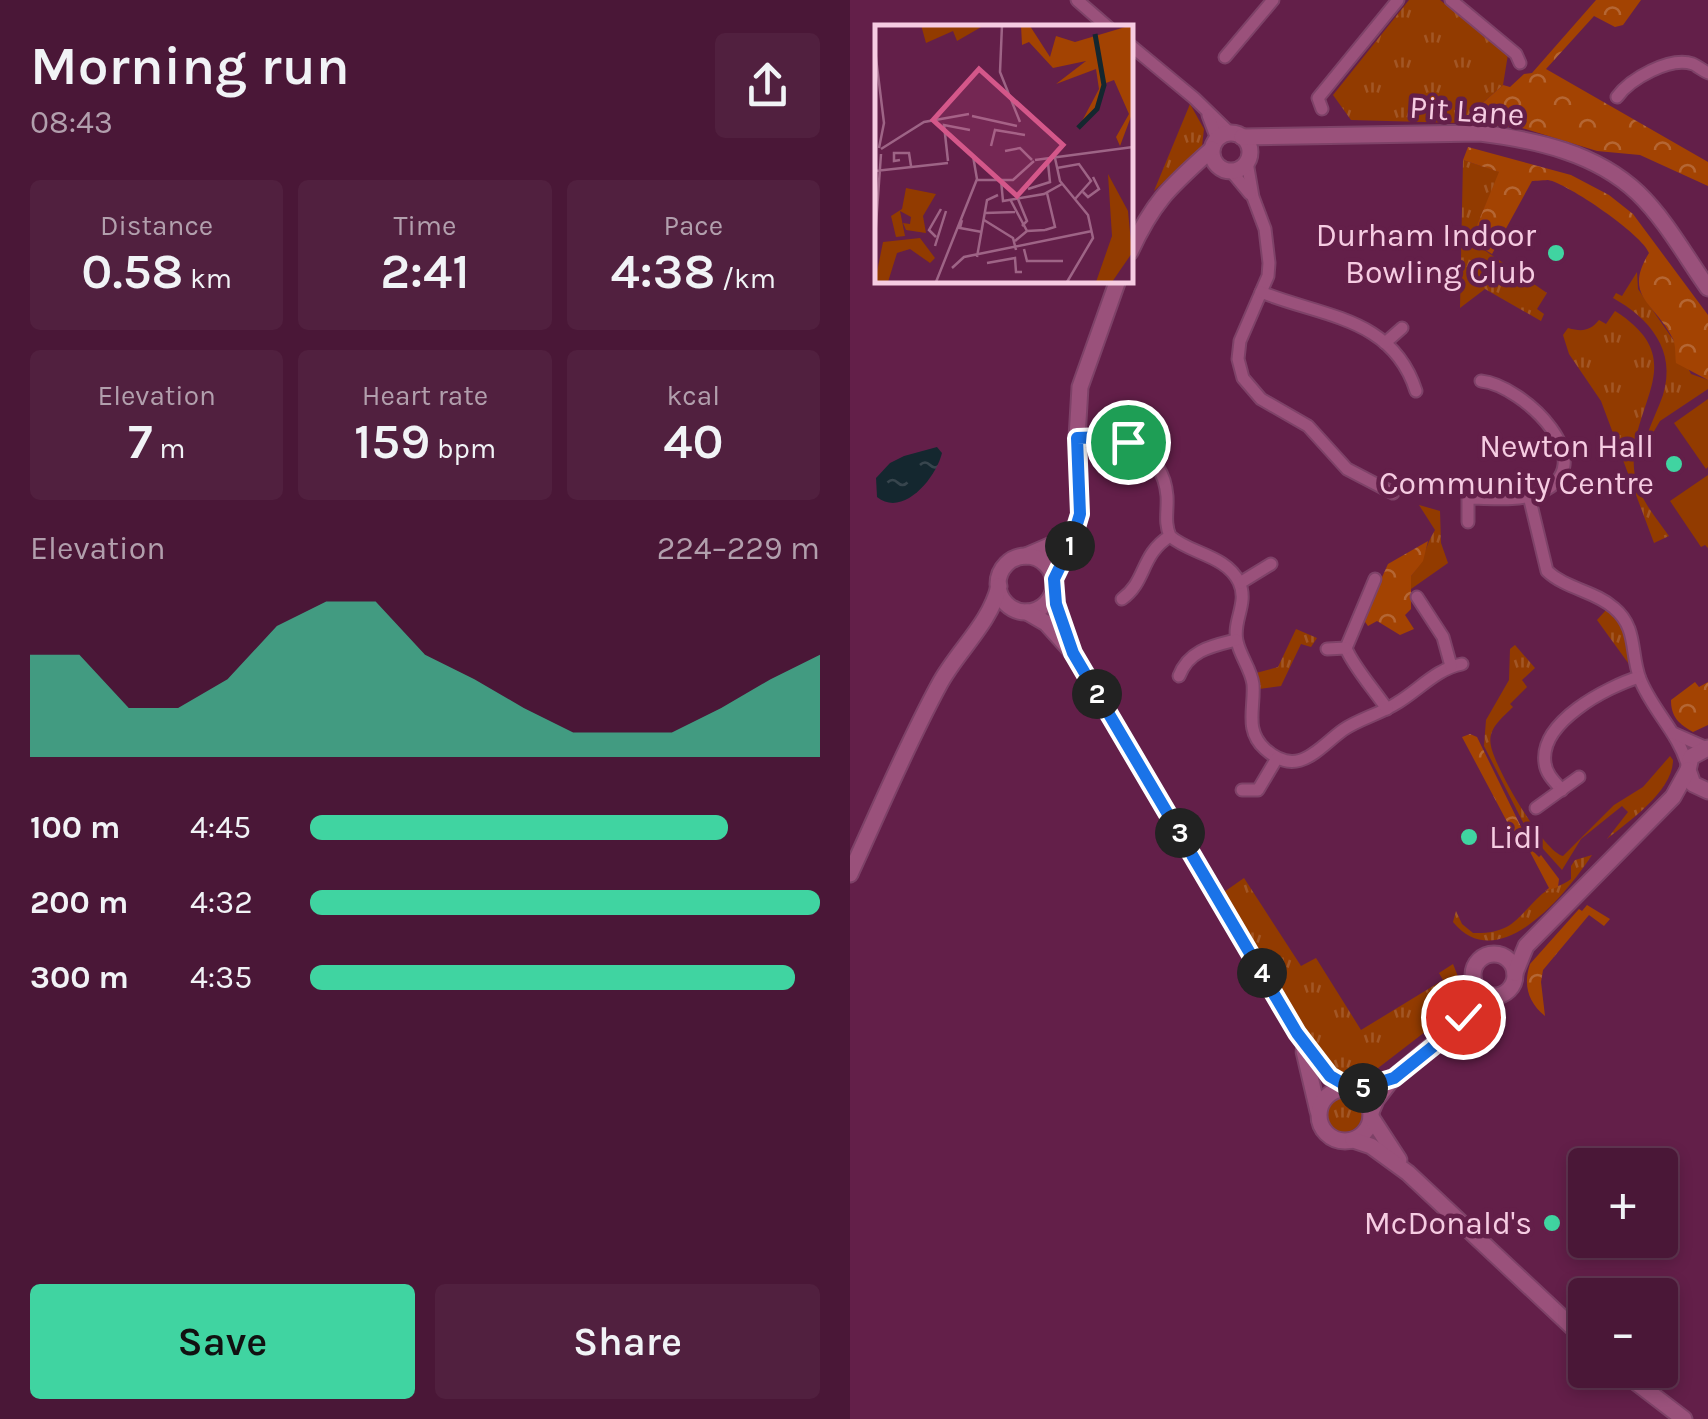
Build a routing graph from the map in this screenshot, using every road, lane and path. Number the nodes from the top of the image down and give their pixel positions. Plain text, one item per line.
1 (1078, 0) edge
2 (1273, 0) edge
3 (1398, 0) edge
4 (1451, 0) edge
5 (1106, 25) edge
6 (1132, 47) edge
7 (1225, 57) dead end
8 (1520, 63) dead end
9 (1708, 72) edge
10 (1618, 97) dead end
11 (1322, 109) dead end
12 (1282, 136) junction
13 (1225, 140) junction
14 (1248, 159) junction
15 (1226, 170) junction
16 (1186, 174) junction
17 (1253, 197) junction
18 (1132, 248) edge
19 (1117, 282) edge
20 (1707, 284) edge
21 (1261, 292) junction
22 (1402, 328) dead end
23 (1385, 343) junction
24 (1487, 378) dead end
25 (1416, 391) dead end
26 (1077, 438) junction
27 (1393, 493) dead end
28 (1529, 496) junction
29 (1468, 522) dead end
30 (1077, 524) junction
31 (1170, 536) junction
32 (1025, 556) junction
33 (1271, 564) dead end
34 (1375, 579) dead end
35 (1240, 583) junction
36 (1054, 584) junction
37 (998, 586) junction
38 (1135, 587) junction
39 (1417, 597) dead end
40 (1122, 599) dead end
41 (1142, 600) dead end
42 (1024, 612) junction
43 (983, 623) junction
44 (1236, 640) junction
45 (1346, 648) junction
46 (1328, 649) dead end
47 (1073, 653) junction
48 (1179, 676) dead end
49 (1639, 677) junction
50 (1387, 709) junction
51 (1674, 733) junction
52 (1707, 748) edge
53 (1277, 758) junction
54 (1688, 768) junction
55 (1579, 777) dead end
56 (1242, 790) dead end
57 (1562, 790) junction
58 (1704, 790) edge
59 (1674, 797) junction
60 (1536, 808) dead end
61 (850, 874) edge
62 (1526, 946) junction
63 (1497, 954) junction
64 (1515, 973) junction
65 (1473, 980) junction
66 (1491, 996) junction
67 (1463, 1017) junction
68 (1297, 1033) junction
69 (1394, 1078) junction
70 (1350, 1089) junction
71 (1319, 1113) junction
72 (1371, 1114) junction
73 (1353, 1140) junction
74 (1408, 1173) junction
75 (1568, 1324) edge
76 (1644, 1388) edge
77 (1684, 1419) edge

1 - 5 street
2 - 7 street
3 - 11 street
4 - 8 street
6 - 13 street
9 - 10 street
12 - 13 street, Pit Lane
12 - 14 street
12 - 20 street, Pit Lane
13 - 14 street
13 - 15 street
13 - 16 street
14 - 15 street
14 - 17 street
15 - 16 street
15 - 17 street
16 - 18 street
17 - 21 street
19 - 26 street
21 - 23 street
21 - 27 street
22 - 23 street
23 - 25 street
24 - 28 street
26 - 30 street
26 - 31 street
28 - 29 street
28 - 49 street
30 - 32 street
30 - 36 street
31 - 35 street
31 - 38 street
32 - 36 street
32 - 37 street
33 - 35 street
34 - 45 street
35 - 44 street
36 - 42 street
36 - 47 street
37 - 42 street
37 - 43 street
38 - 40 street
38 - 41 street
39 - 50 street
42 - 43 street
42 - 47 street
43 - 61 street
44 - 48 street
44 - 53 street
45 - 46 street
45 - 50 street
47 - 68 street
49 - 51 street
49 - 57 street
50 - 53 street
51 - 52 street
51 - 54 street
52 - 54 street
53 - 56 street
54 - 58 street
54 - 59 street
55 - 57 street
57 - 60 street
58 - 59 street
59 - 62 street
62 - 63 street
62 - 64 street
63 - 64 street
63 - 65 street
64 - 66 street
65 - 66 street
65 - 67 street
66 - 67 street
67 - 69 street
68 - 70 street
68 - 71 street
69 - 70 street
69 - 72 street
70 - 71 street
70 - 72 street
71 - 73 street
72 - 73 street
72 - 74 street
73 - 74 street
74 - 75 street
76 - 77 street

